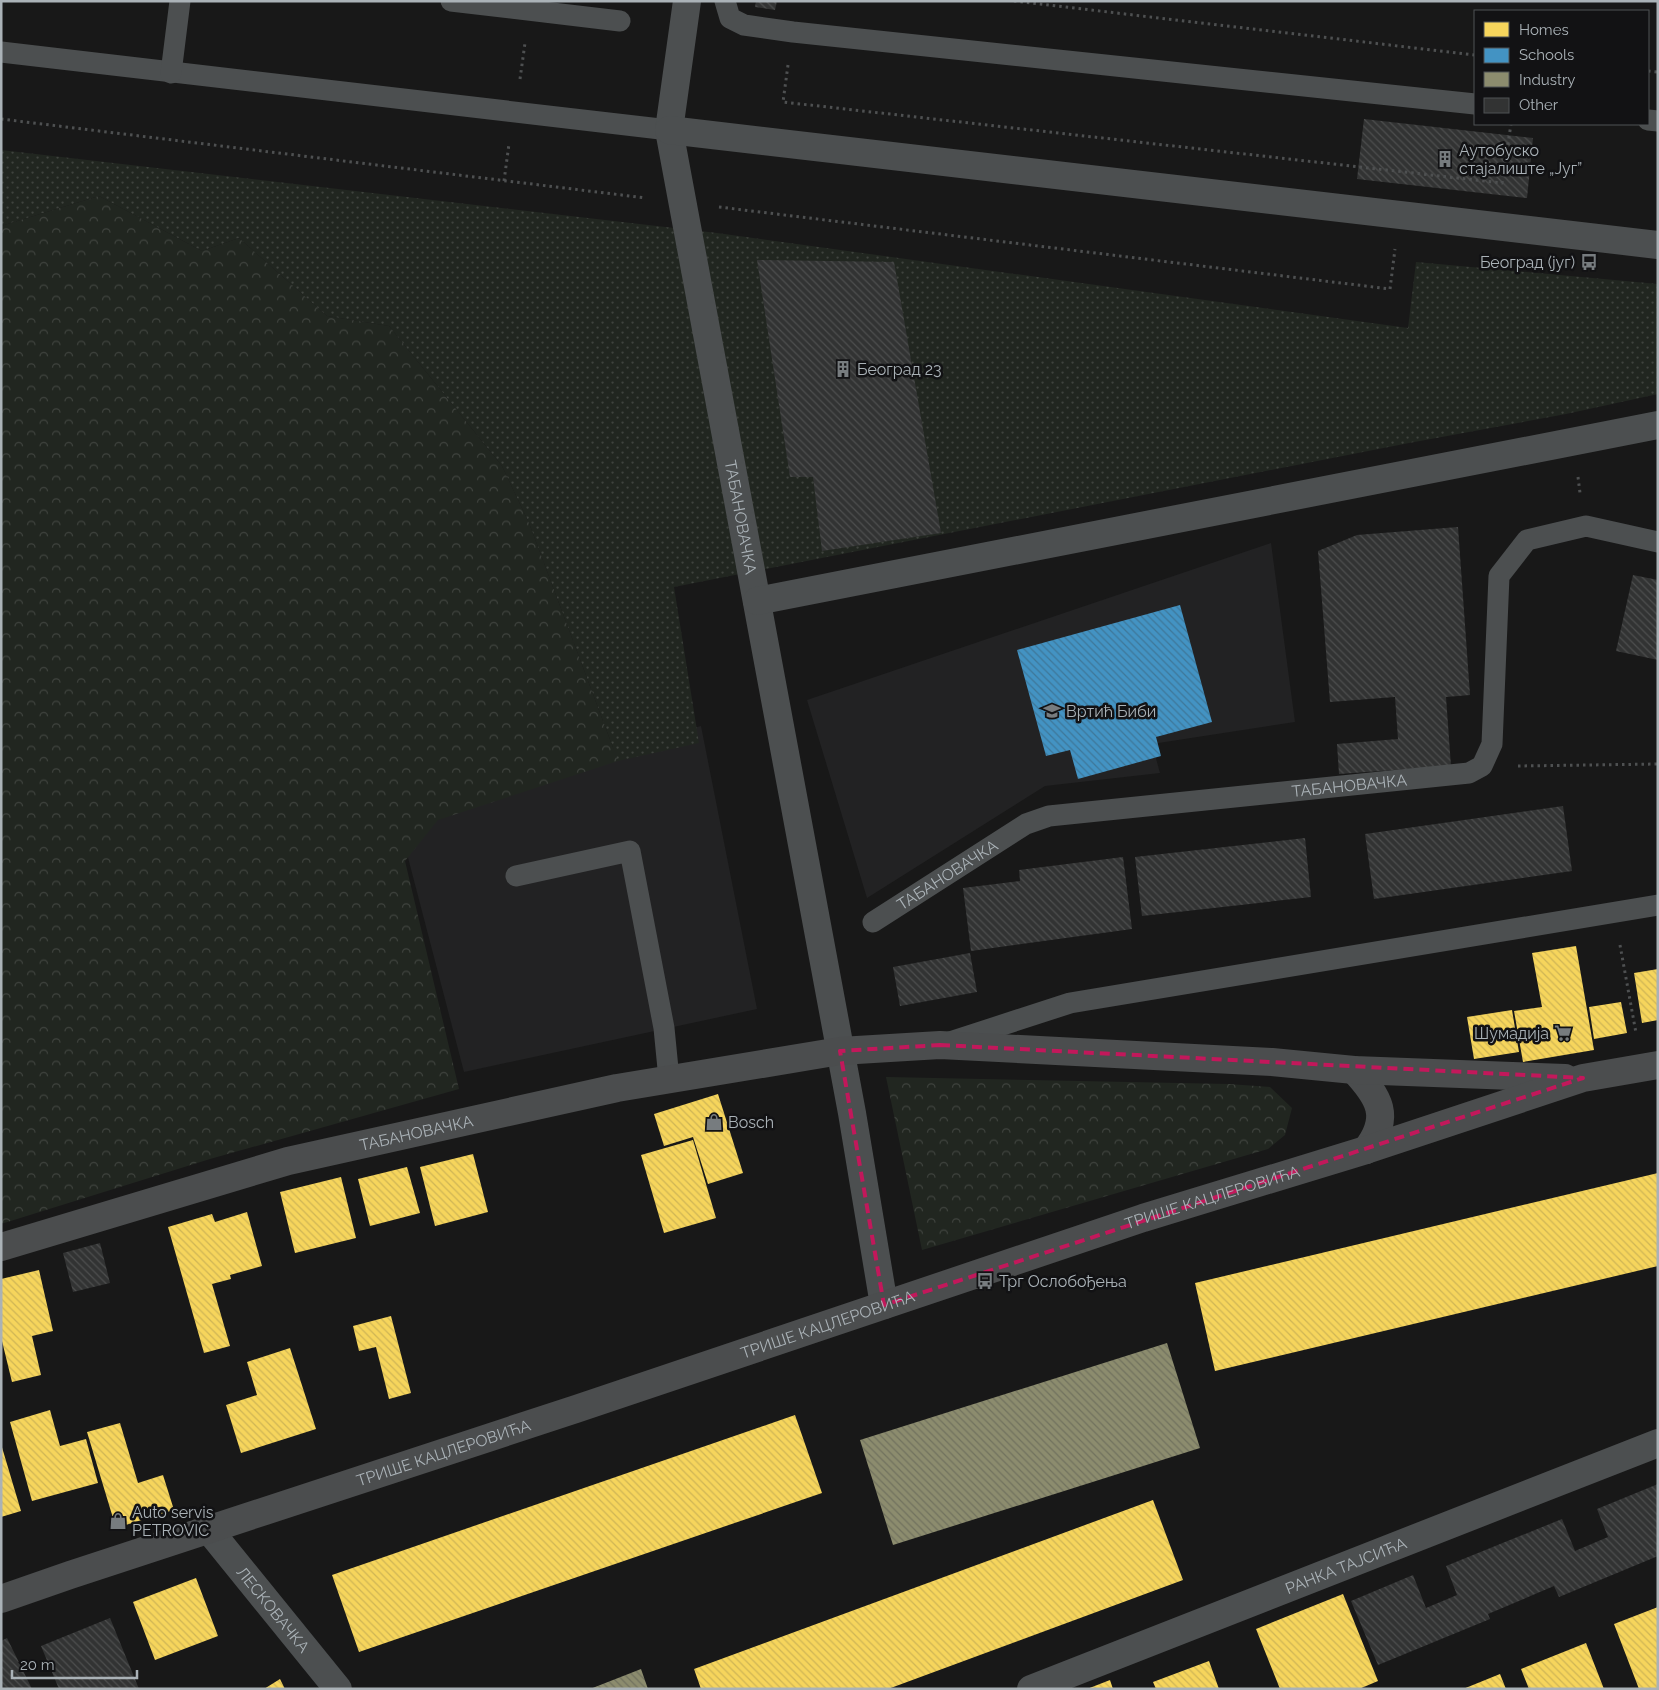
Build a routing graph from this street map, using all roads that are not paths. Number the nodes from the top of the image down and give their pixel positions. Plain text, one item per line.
1 (180, 1) edge
2 (451, 1) edge
3 (687, 1) edge
4 (725, 1) edge
5 (620, 21) dead end
6 (1, 52) edge
7 (171, 73) junction
8 (1474, 104) edge
9 (670, 130) junction
10 (1658, 245) edge
11 (1658, 425) edge
12 (1658, 542) edge
13 (757, 600) junction
14 (516, 876) dead end
15 (1658, 905) edge
16 (873, 922) dead end
17 (940, 1045) junction
18 (840, 1051) junction
19 (1658, 1065) edge
20 (1354, 1070) junction
21 (1583, 1078) junction
22 (669, 1079) junction
23 (1366, 1150) junction
24 (1, 1246) edge
25 (884, 1304) junction
26 (1658, 1442) edge
27 (209, 1530) junction
28 (1, 1599) edge
29 (338, 1689) edge
30 (1031, 1689) edge

1 - 7 lane
2 - 5 lane
3 - 9 street, ТАБАНОВАЧКА
4 - 8 lane
6 - 7 lane
7 - 9 lane
9 - 10 street
9 - 13 street, ТАБАНОВАЧКА
11 - 13 street
12 - 16 lane, ТАБАНОВАЧКА
13 - 18 street, ТАБАНОВАЧКА
14 - 22 lane
15 - 17 lane, ТАБАНОВАЧКА
17 - 18 street, ТАБАНОВАЧКА
17 - 20 street
18 - 22 street, ТАБАНОВАЧКА
18 - 25 street
19 - 21 street, ТРИШЕ КАЦЛЕРОВИЋА
20 - 21 street
20 - 23 street
21 - 23 street, ТРИШЕ КАЦЛЕРОВИЋА
22 - 24 street, ТАБАНОВАЧКА
23 - 25 street, ТРИШЕ КАЦЛЕРОВИЋА
25 - 27 street, ТРИШЕ КАЦЛЕРОВИЋА
26 - 30 street, РАНКА ТАЈСИЋА
27 - 28 street, ТРИШЕ КАЦЛЕРОВИЋА
27 - 29 street, ЛЕСКОВАЧКА

